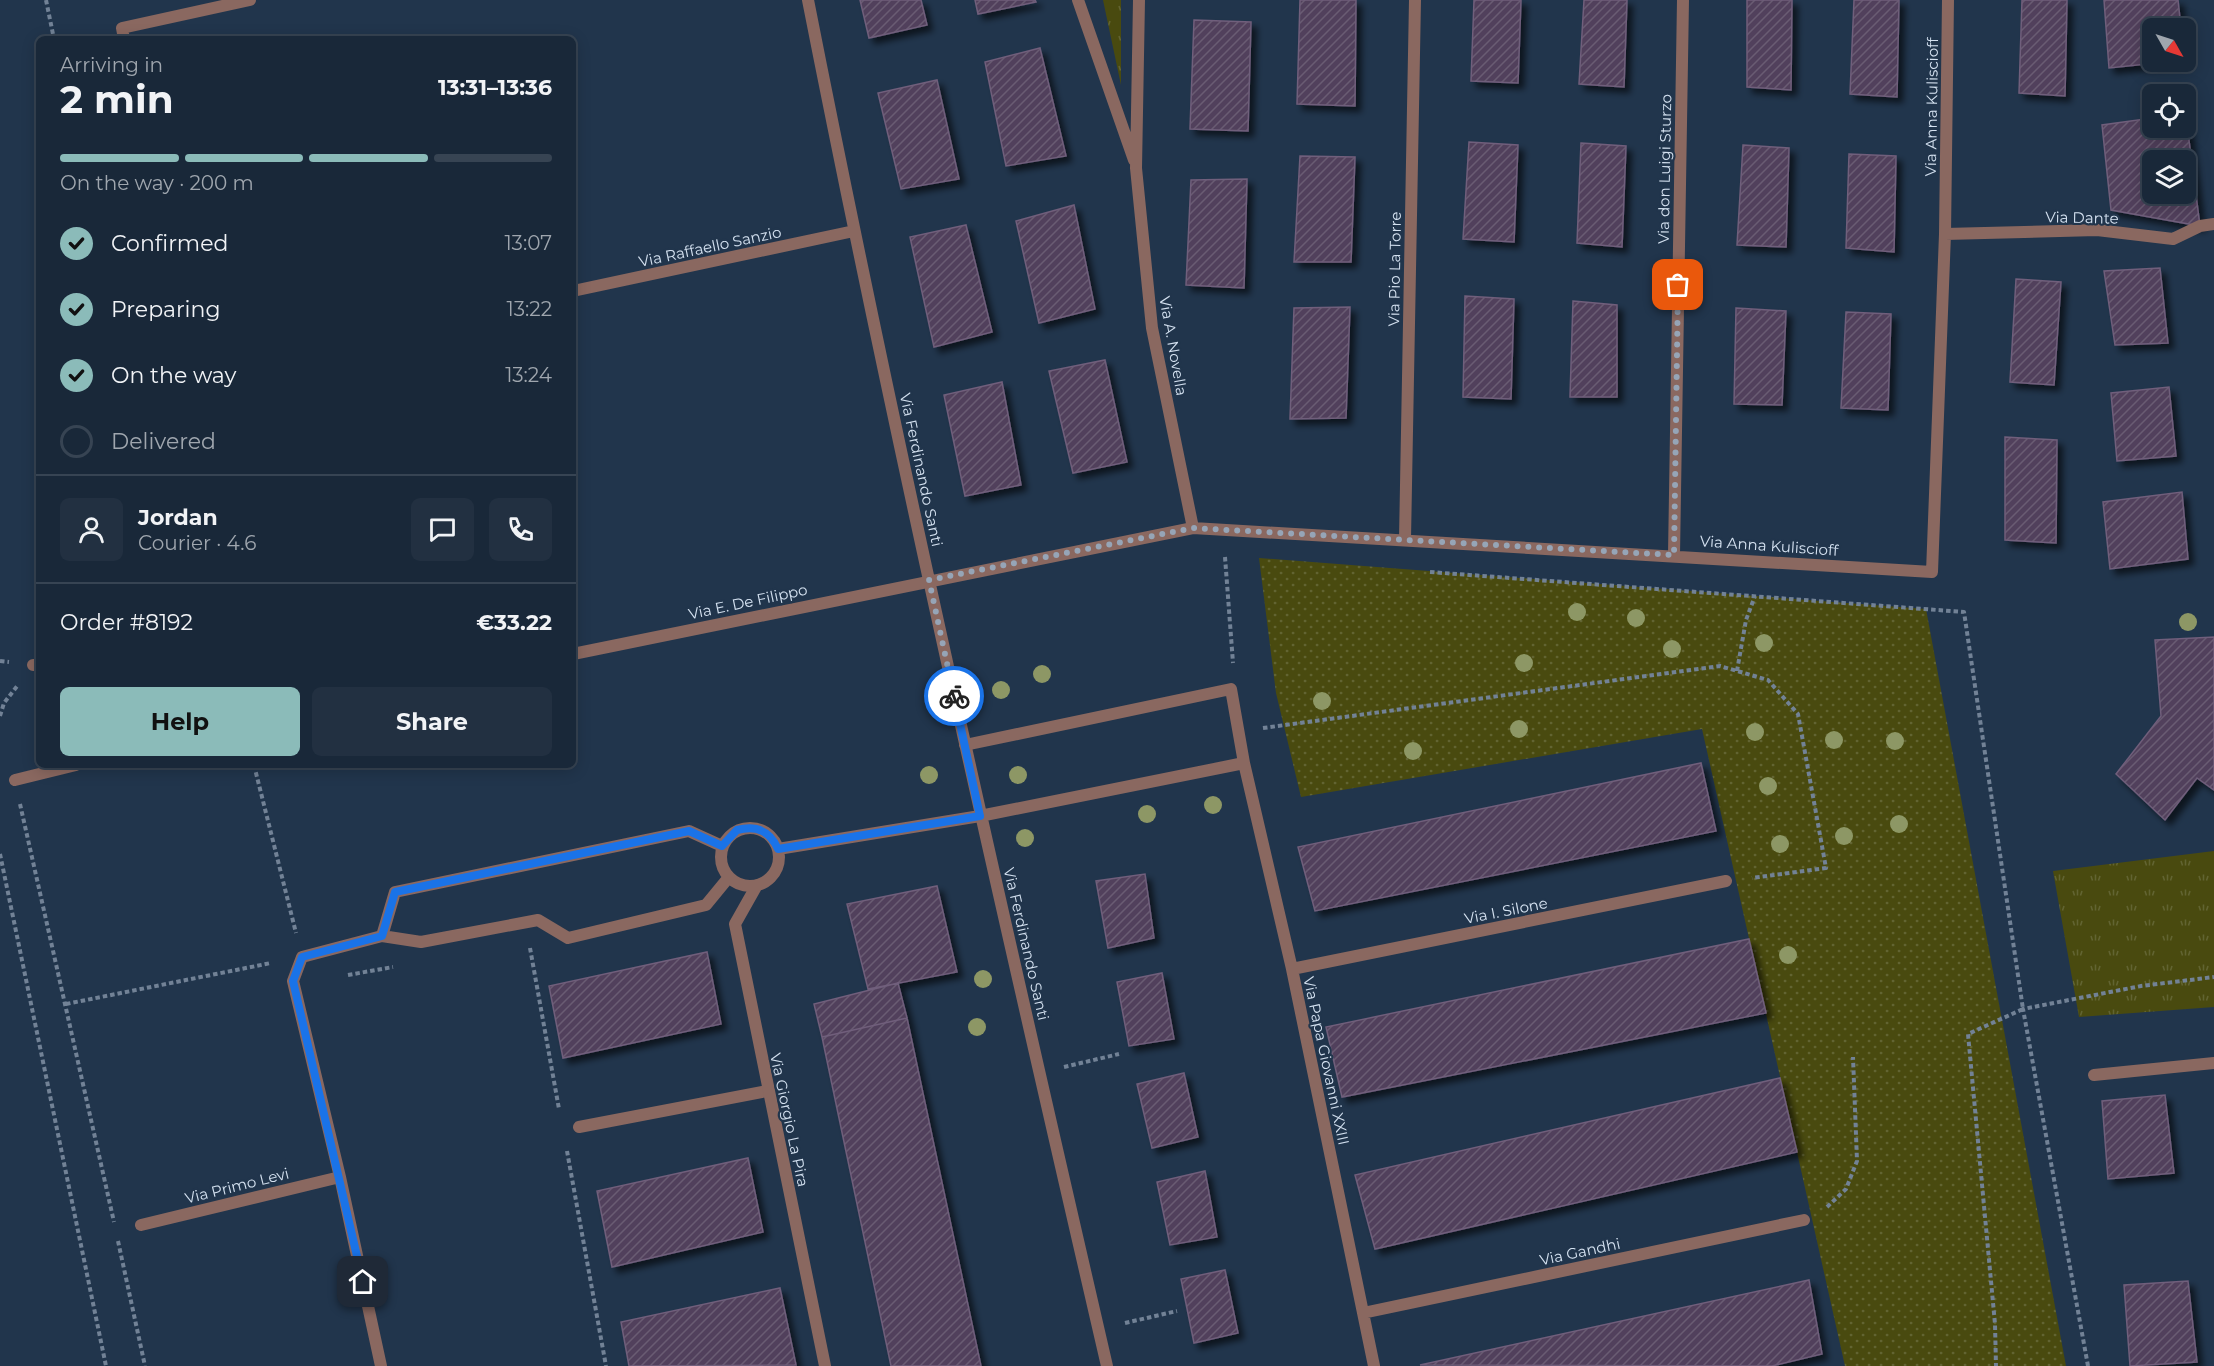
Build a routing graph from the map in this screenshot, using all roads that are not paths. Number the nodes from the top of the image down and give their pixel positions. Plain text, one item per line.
1 (246, 0) edge
2 (250, 0) edge
3 (808, 0) edge
4 (1078, 0) edge
5 (1139, 0) edge
6 (1415, 0) edge
7 (1683, 0) edge
8 (1948, 0) edge
9 (123, 33) edge
10 (1136, 168) junction
11 (2214, 224) edge
12 (854, 231) junction
13 (1945, 234) junction
14 (576, 290) edge
15 (1193, 528) junction
16 (1405, 539) junction
17 (1674, 555) junction
18 (929, 580) junction
19 (576, 653) edge
20 (965, 745) junction
21 (1244, 763) junction
22 (64, 768) edge
23 (15, 780) road end
24 (980, 816) junction
25 (722, 846) junction
26 (778, 849) junction
27 (729, 877) junction
28 (1726, 881) road end
29 (757, 885) junction
30 (382, 936) junction
31 (1292, 969) junction
32 (2214, 1063) edge
33 (2094, 1074) dead end
34 (767, 1091) junction
35 (579, 1127) dead end
36 (340, 1177) junction
37 (1804, 1220) road end
38 (141, 1225) dead end
39 (1363, 1313) junction
40 (381, 1366) edge
41 (825, 1366) edge
42 (1107, 1366) edge
43 (1374, 1366) edge

1 - 2 street
1 - 9 street
3 - 12 street, Via Ferdinando Santi
4 - 10 street, Via A. Novella
5 - 10 street, Via A. Novella
6 - 16 street, Via Pio La Torre
7 - 17 street, Via don Luigi Sturzo
8 - 13 street, Via Anna Kuliscioff
10 - 15 street, Via A. Novella
11 - 13 street, Via Dante
12 - 14 street, Via Raffaello Sanzio
12 - 18 street, Via Ferdinando Santi
13 - 17 street, Via Anna Kuliscioff
15 - 16 street, Via Anna Kuliscioff
15 - 18 street, Via Anna Kuliscioff
16 - 17 street, Via Anna Kuliscioff
18 - 19 street, Via E. De Filippo
18 - 20 street, Via Ferdinando Santi
20 - 21 street, Via Papa Giovanni XXIII
20 - 24 street, Via Ferdinando Santi
21 - 24 street
21 - 31 street, Via Papa Giovanni XXIII
22 - 23 street
24 - 26 street
24 - 42 street, Via Ferdinando Santi
25 - 26 street
25 - 27 street
25 - 30 street
26 - 29 street
27 - 29 street
27 - 30 street
28 - 31 street, Via I. Silone
29 - 34 street, Via Giorgio La Pira
30 - 36 street
31 - 39 street, Via Papa Giovanni XXIII
32 - 33 street
34 - 35 street
34 - 41 street, Via Giorgio La Pira
36 - 38 street, Via Primo Levi
36 - 40 street
37 - 39 street, Via Gandhi
39 - 43 street, Via Papa Giovanni XXIII

